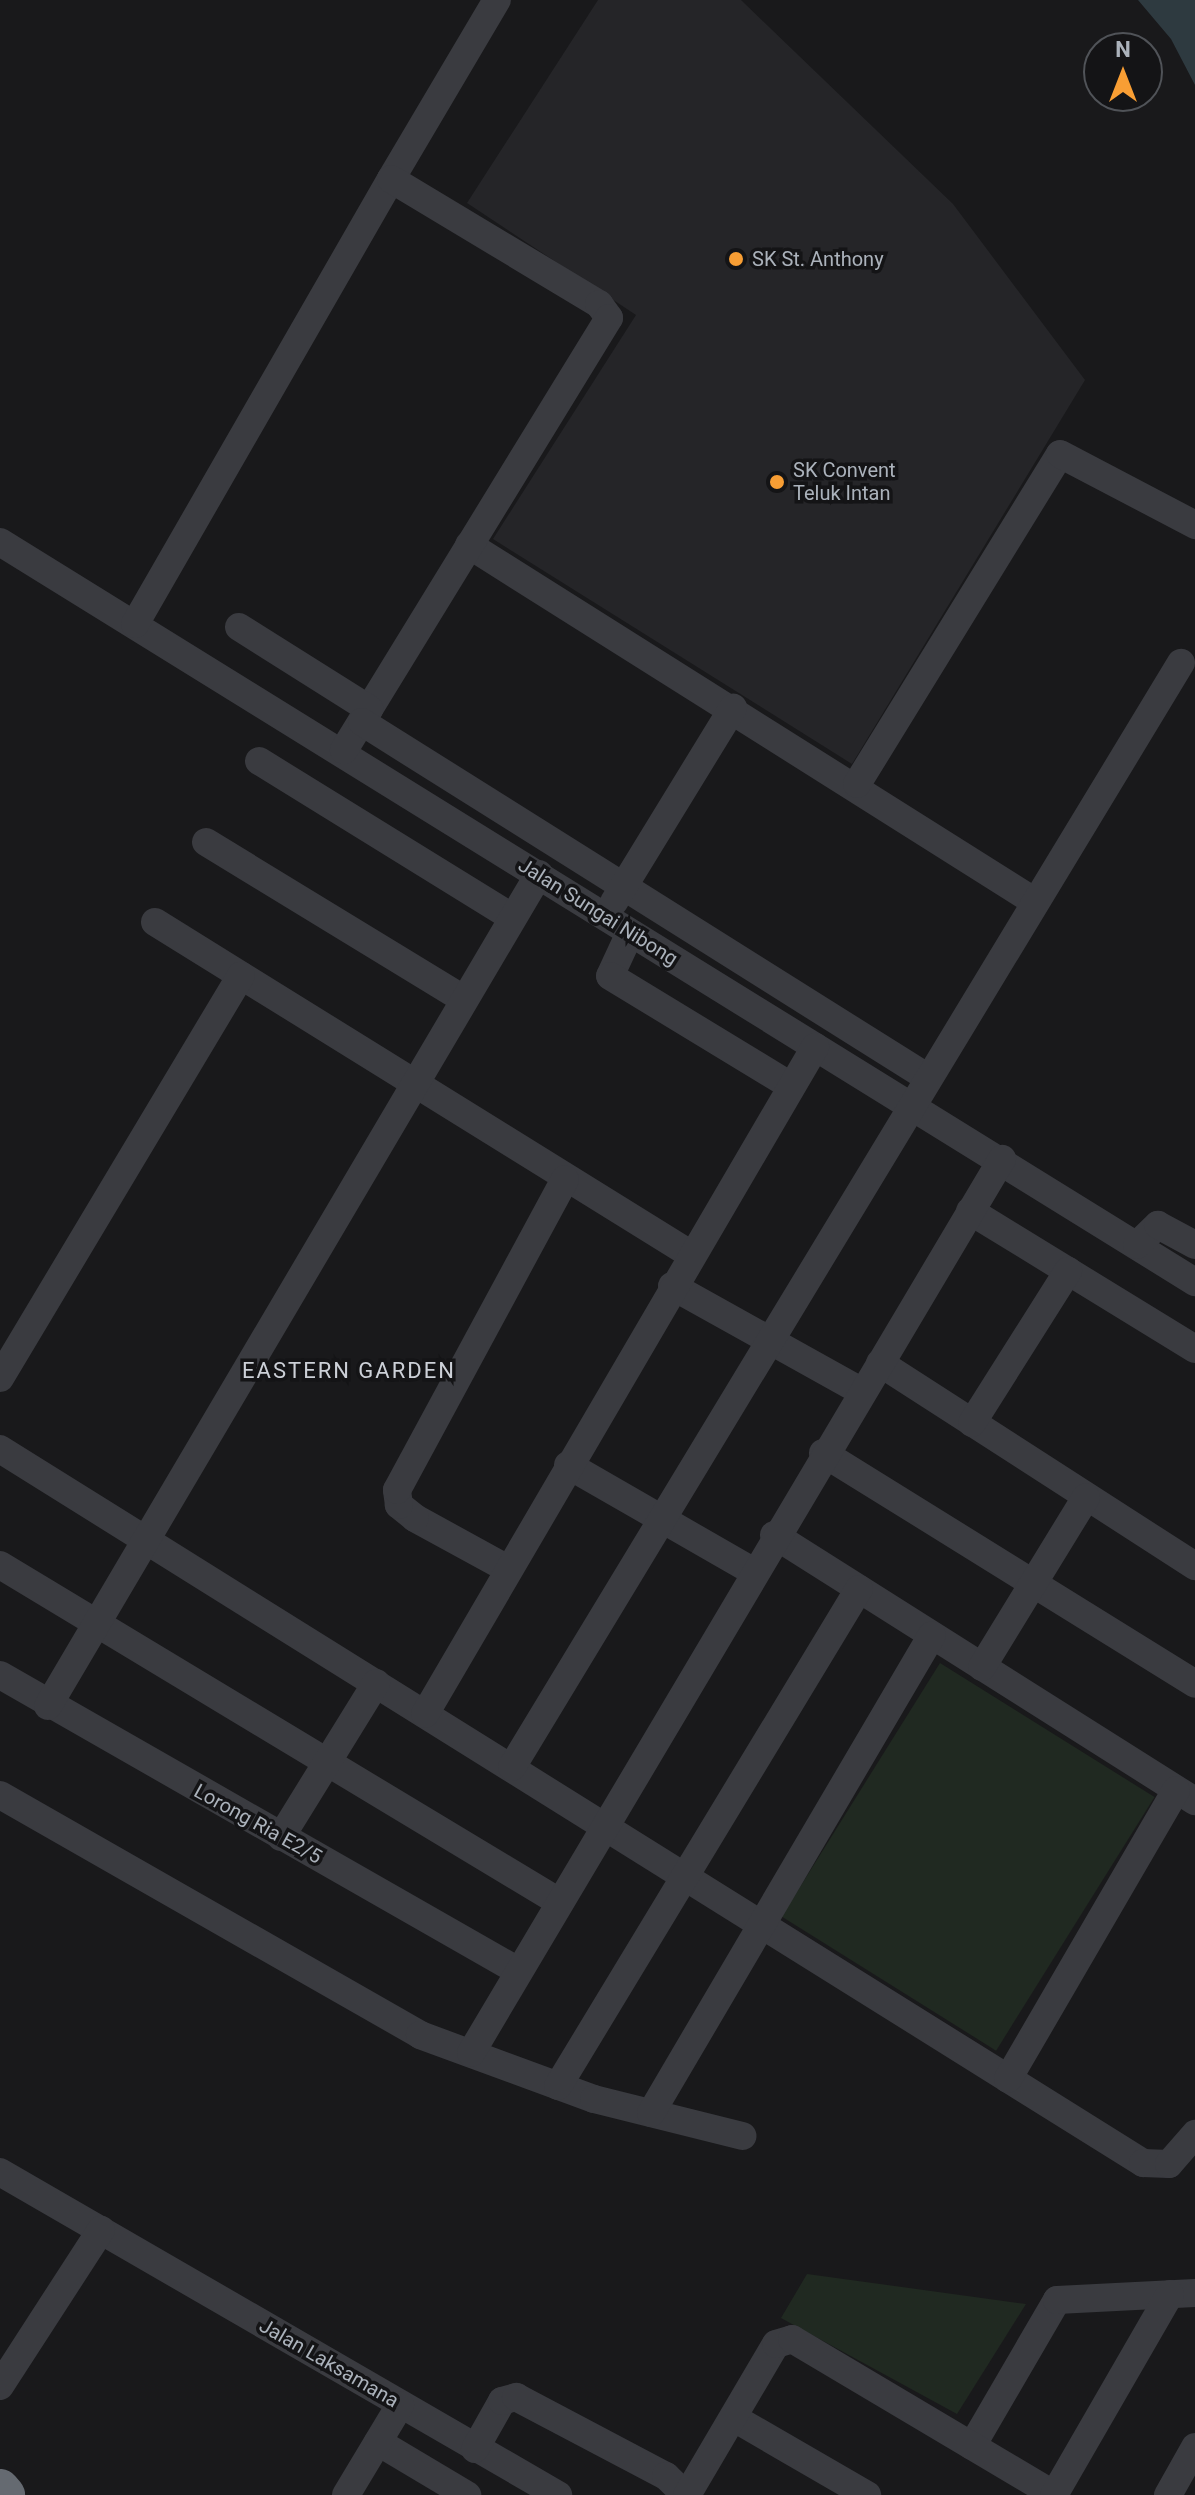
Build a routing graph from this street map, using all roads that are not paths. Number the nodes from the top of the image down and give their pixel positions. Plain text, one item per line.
1 (497, 0) edge
2 (391, 179) junction
3 (1195, 525) edge
4 (0, 542) edge
5 (469, 545) junction
6 (135, 624) junction
7 (239, 627) dead end
8 (1188, 669) edge
9 (733, 708) junction
10 (365, 715) junction
11 (344, 750) junction
12 (259, 761) dead end
13 (857, 784) junction
14 (206, 842) dead end
15 (539, 874) junction
16 (623, 887) junction
17 (1032, 900) junction
18 (512, 917) junction
19 (605, 917) junction
20 (155, 922) dead end
21 (630, 933) junction
22 (241, 976) junction
23 (463, 999) junction
24 (815, 1047) junction
25 (925, 1076) junction
26 (414, 1081) junction
27 (791, 1086) junction
28 (910, 1102) junction
29 (1002, 1159) junction
30 (565, 1179) junction
31 (970, 1211) junction
32 (1137, 1245) junction
33 (1195, 1245) edge
34 (690, 1254) junction
35 (1068, 1271) junction
36 (1195, 1282) edge
37 (672, 1286) junction
38 (768, 1339) junction
39 (1195, 1349) edge
40 (880, 1363) junction
41 (0, 1378) edge
42 (861, 1391) junction
43 (972, 1423) junction
44 (0, 1449) edge
45 (823, 1453) junction
46 (568, 1465) junction
47 (1086, 1497) junction
48 (661, 1518) junction
49 (774, 1535) junction
50 (144, 1541) junction
51 (0, 1565) edge
52 (1195, 1566) edge
53 (508, 1569) junction
54 (752, 1571) junction
55 (1033, 1583) junction
56 (859, 1589) junction
57 (96, 1624) junction
58 (932, 1635) junction
59 (982, 1667) junction
60 (0, 1675) edge
61 (376, 1683) junction
62 (1195, 1684) edge
63 (48, 1706) junction
64 (425, 1714) junction
65 (326, 1762) junction
66 (512, 1767) junction
67 (0, 1795) edge
68 (1185, 1795) edge
69 (605, 1825) junction
70 (281, 1837) junction
71 (688, 1878) junction
72 (559, 1902) junction
73 (759, 1924) junction
74 (518, 1971) junction
75 (471, 2053) junction
76 (1008, 2079) junction
77 (558, 2086) junction
78 (651, 2113) junction
79 (1195, 2134) edge
80 (742, 2136) dead end
81 (0, 2172) edge
82 (101, 2230) junction
83 (1182, 2293) edge
84 (0, 2386) edge
85 (400, 2405) junction
86 (734, 2418) junction
87 (378, 2442) junction
88 (972, 2446) junction
89 (1195, 2447) edge
90 (475, 2449) junction
91 (0, 2489) edge
92 (5, 2495) edge
93 (346, 2495) edge
94 (467, 2495) edge
95 (558, 2495) edge
96 (686, 2495) edge
97 (867, 2495) edge
98 (1055, 2495) edge
99 (1168, 2495) edge

1 - 2 street
2 - 5 street
2 - 6 street
3 - 13 street
4 - 6 street, Jalan Sungai Nibong
5 - 9 street
5 - 10 street
6 - 11 street, Jalan Sungai Nibong
7 - 10 street
8 - 17 street
9 - 13 street
9 - 16 street
10 - 11 street
10 - 16 street
11 - 15 street, Jalan Sungai Nibong
12 - 18 street
13 - 17 street
14 - 23 street
15 - 18 street
15 - 19 street, Jalan Sungai Nibong
16 - 19 street
16 - 25 street
17 - 25 street
18 - 23 street
19 - 21 street, Jalan Sungai Nibong
20 - 22 street
21 - 24 street, Jalan Sungai Nibong
21 - 27 street
22 - 26 street
22 - 41 street
23 - 26 street
24 - 27 street
24 - 28 street, Jalan Sungai Nibong
25 - 28 street
26 - 30 street
26 - 50 street
27 - 34 street
28 - 29 street, Jalan Sungai Nibong
28 - 38 street
29 - 31 street
29 - 32 street, Jalan Sungai Nibong
30 - 34 street
30 - 53 street
31 - 35 street
31 - 40 street
32 - 33 street
32 - 36 street, Jalan Sungai Nibong
34 - 37 street
35 - 39 street
35 - 43 street
37 - 38 street
37 - 46 street
38 - 42 street
38 - 48 street
40 - 42 street
40 - 43 street
42 - 45 street
43 - 47 street
44 - 50 street
45 - 49 street
45 - 55 street
46 - 48 street
46 - 53 street
47 - 52 street
47 - 55 street
48 - 54 street
48 - 66 street
49 - 54 street
49 - 56 street
50 - 57 street
50 - 61 street
51 - 57 street
53 - 64 street
54 - 69 street
55 - 59 street
55 - 62 street
56 - 58 street
56 - 71 street
57 - 63 street
57 - 65 street
58 - 59 street
58 - 73 street
59 - 68 street
60 - 63 street, Lorong Ria E2/5
61 - 64 street
61 - 65 street
63 - 70 street, Lorong Ria E2/5
64 - 66 street
65 - 70 street
65 - 72 street
66 - 69 street
67 - 75 street
68 - 76 street
69 - 71 street
69 - 72 street
70 - 74 street, Lorong Ria E2/5
71 - 73 street
71 - 77 street
72 - 74 street
73 - 76 street
73 - 78 street
74 - 75 street
75 - 77 street
76 - 79 street
77 - 78 street
78 - 80 street
81 - 82 street, Jalan Laksamana
82 - 84 street
82 - 85 street, Jalan Laksamana
83 - 88 street
83 - 98 street
85 - 87 street
85 - 90 street, Jalan Laksamana
86 - 88 street
86 - 96 street
86 - 97 street
87 - 93 street
87 - 94 street
88 - 98 street
89 - 99 street
90 - 95 street, Jalan Laksamana
90 - 96 street
91 - 92 highway

